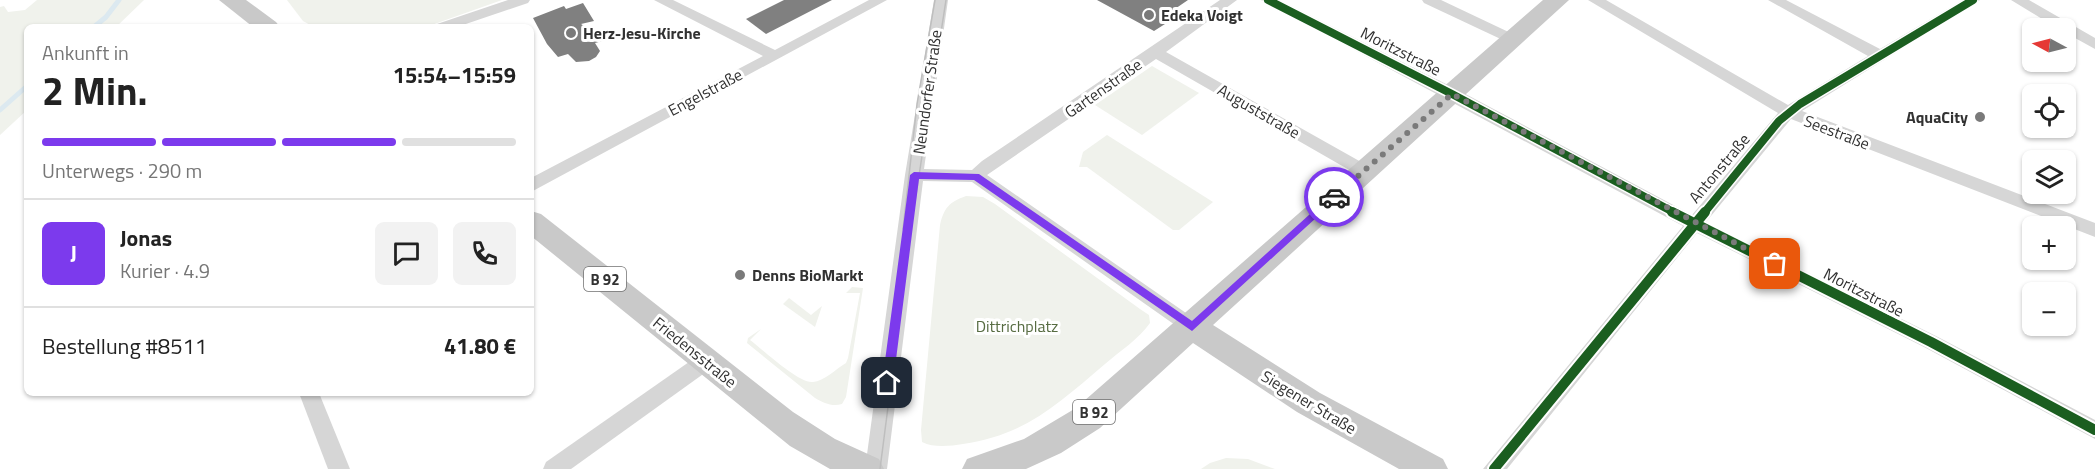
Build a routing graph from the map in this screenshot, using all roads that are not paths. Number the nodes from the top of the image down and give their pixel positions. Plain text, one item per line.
1 (231, 0) edge
2 (524, 0) edge
3 (661, 0) edge
4 (879, 0) edge
5 (941, 0) edge
6 (1230, 0) edge
7 (1268, 0) edge
8 (1429, 0) edge
9 (1557, 0) edge
10 (1595, 0) edge
11 (1775, 0) edge
12 (1973, 0) edge
13 (2018, 0) edge
14 (264, 24) edge
15 (451, 24) edge
16 (1512, 39) junction
17 (2095, 44) edge
18 (1155, 52) junction
19 (774, 55) junction
20 (1880, 56) junction
21 (1452, 94) junction
22 (1788, 112) junction
23 (1364, 171) junction
24 (914, 175) junction
25 (976, 177) junction
26 (534, 184) edge
27 (534, 223) edge
28 (1693, 223) junction
29 (2095, 230) edge
30 (1192, 327) junction
31 (706, 361) junction
32 (310, 396) edge
33 (2095, 430) edge
34 (339, 469) edge
35 (554, 469) edge
36 (867, 469) edge
37 (876, 469) edge
38 (979, 469) edge
39 (1431, 469) edge
40 (1494, 469) edge

1 - 14 main road
2 - 15 street
3 - 19 street
4 - 19 street, Engelstraße
5 - 24 street, Neundorfer Straße
6 - 18 street, Gartenstraße
7 - 21 street, Moritzstraße
8 - 16 street
9 - 16 main road, B 92
10 - 22 street, Seestraße
11 - 20 street
12 - 20 street, Antonstraße
13 - 17 street
16 - 21 main road, B 92
18 - 23 street, Auguststraße
18 - 25 street, Gartenstraße
19 - 26 street, Engelstraße
20 - 22 street, Antonstraße
21 - 23 main road, B 92
21 - 28 street, Moritzstraße
22 - 28 street, Antonstraße
22 - 29 street, Seestraße
23 - 30 main road, B 92
24 - 25 street
24 - 37 street, Neundorfer Straße
25 - 30 street
27 - 31 main road, Friedensstraße / B 92
28 - 33 street, Moritzstraße
28 - 40 street, Antonstraße
30 - 38 main road, B 92
30 - 39 main road, Siegener Straße
31 - 35 street
31 - 36 main road, Friedensstraße / B 92
32 - 34 street

